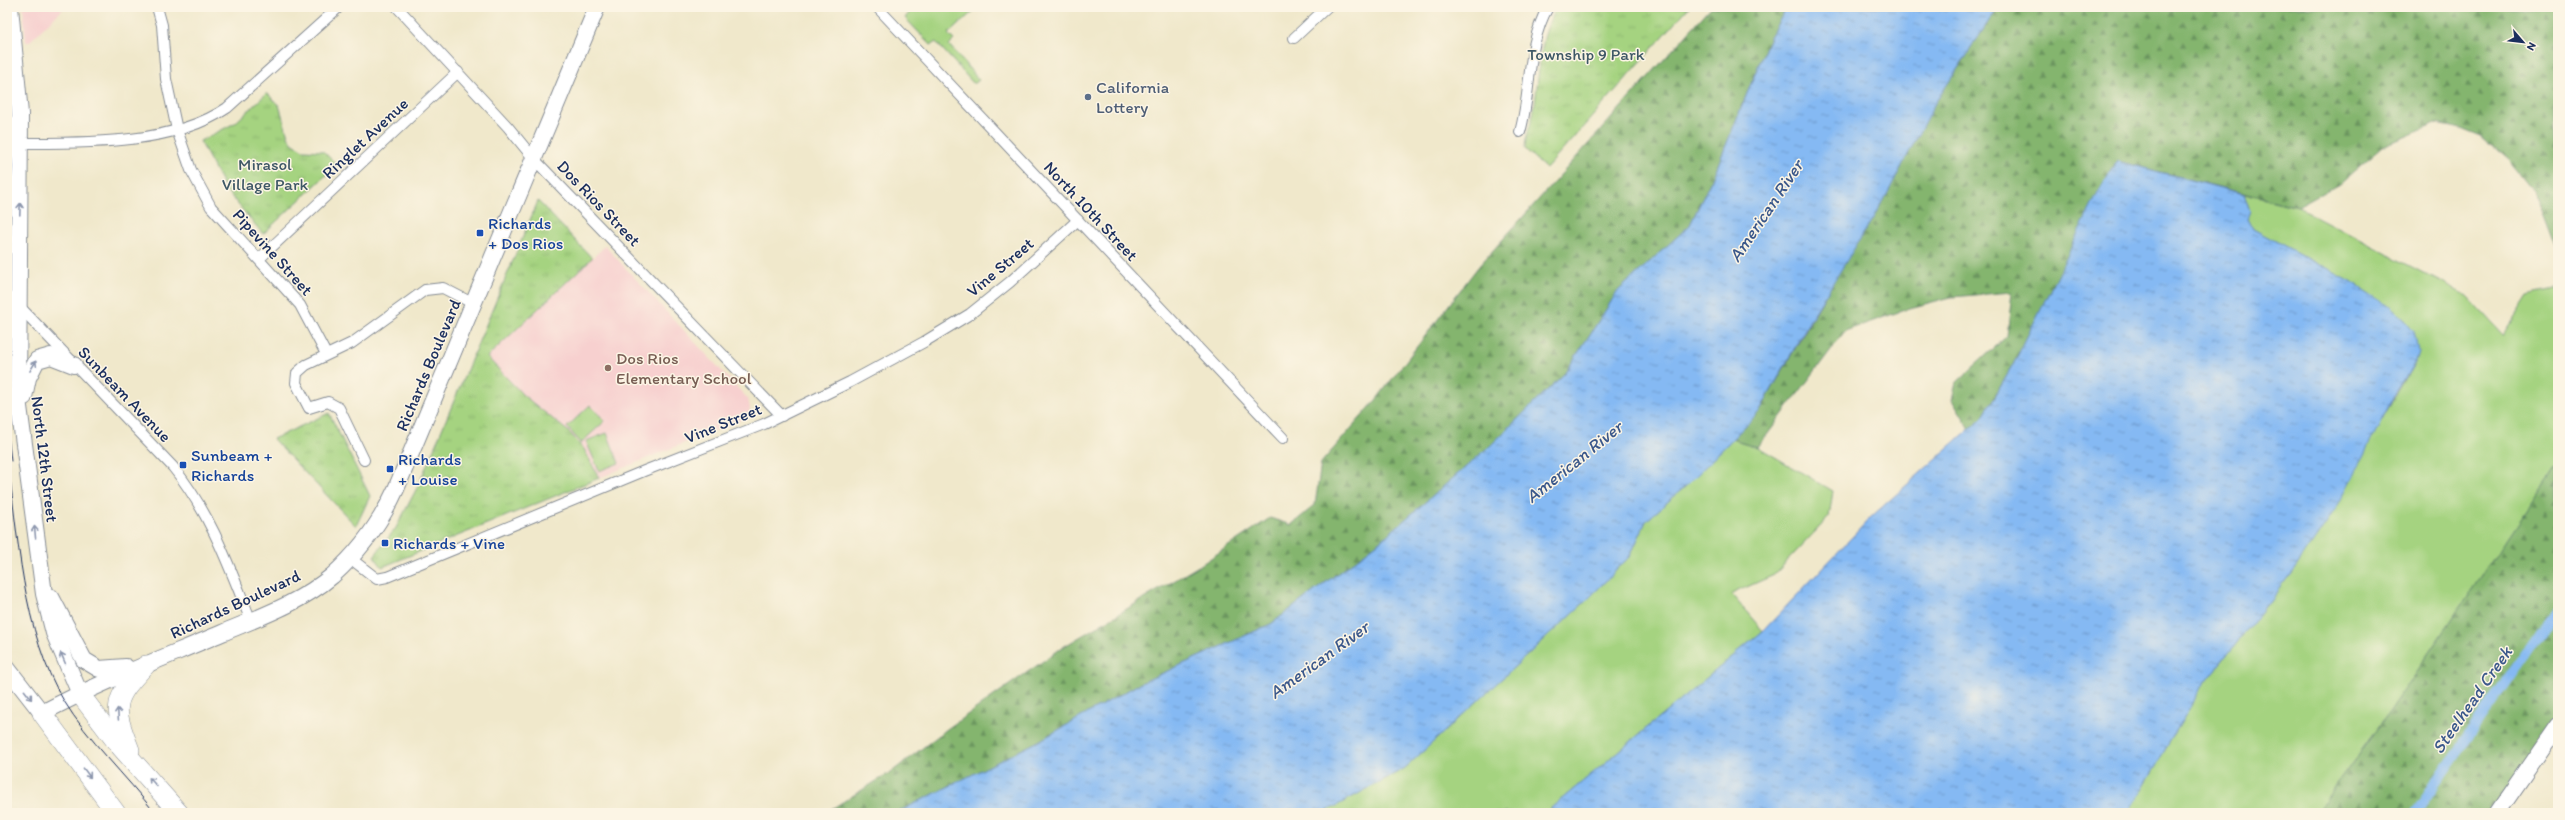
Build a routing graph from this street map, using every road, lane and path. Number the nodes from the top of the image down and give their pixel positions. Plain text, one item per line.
1 (10, 7) edge
2 (157, 7) edge
3 (339, 7) edge
4 (397, 7) edge
5 (597, 7) edge
6 (877, 7) edge
7 (1327, 7) edge
8 (1548, 7) edge
9 (1294, 38) dead end
10 (458, 72) junction
11 (177, 130) junction
12 (1520, 132) dead end
13 (20, 143) junction
14 (534, 159) junction
15 (1078, 220) junction
16 (259, 259) junction
17 (17, 304) junction
18 (474, 304) junction
19 (326, 354) junction
20 (74, 365) junction
21 (20, 416) junction
22 (782, 416) junction
23 (1283, 438) dead end
24 (364, 460) dead end
25 (350, 558) junction
26 (42, 578) junction
27 (251, 621) junction
28 (146, 665) junction
29 (7, 668) edge
30 (84, 700) junction
31 (42, 713) junction
32 (2558, 725) edge
33 (136, 764) junction
34 (116, 813) edge
35 (179, 813) edge
36 (2497, 813) edge

1 - 13 main road, North 12th Street
2 - 11 street, Pipevine Street
3 - 11 street
4 - 10 street, Dos Rios Street
5 - 14 main road, Richards Boulevard
6 - 15 street, North 10th Street
7 - 9 street
8 - 12 street
10 - 14 street, Dos Rios Street
10 - 16 street, Ringlet Avenue
11 - 13 street
11 - 16 street, Pipevine Street
17 -> 13 main road, North 12th Street
14 - 18 main road, Richards Boulevard
14 - 22 street, Dos Rios Street
15 - 22 street, Vine Street
15 - 23 street, North 10th Street
16 - 19 street, Pipevine Street
17 - 20 street, Sunbeam Avenue
17 - 21 main road, North 12th Street
18 - 19 street
18 - 25 main road, Richards Boulevard
19 - 24 street
21 -> 20 main road
20 - 27 street, Sunbeam Avenue
26 -> 21 main road, North 12th Street
22 - 25 street, Vine Street
25 - 27 main road, Richards Boulevard
26 - 28 main road
30 -> 26 main road, North 12th Street
27 - 28 main road, Richards Boulevard
28 - 30 main road, Richards Boulevard
33 -> 28 highway
29 -> 31 main road
30 - 31 main road, Richards Boulevard
30 - 33 highway
31 -> 34 highway
32 - 36 main road
35 -> 33 highway

